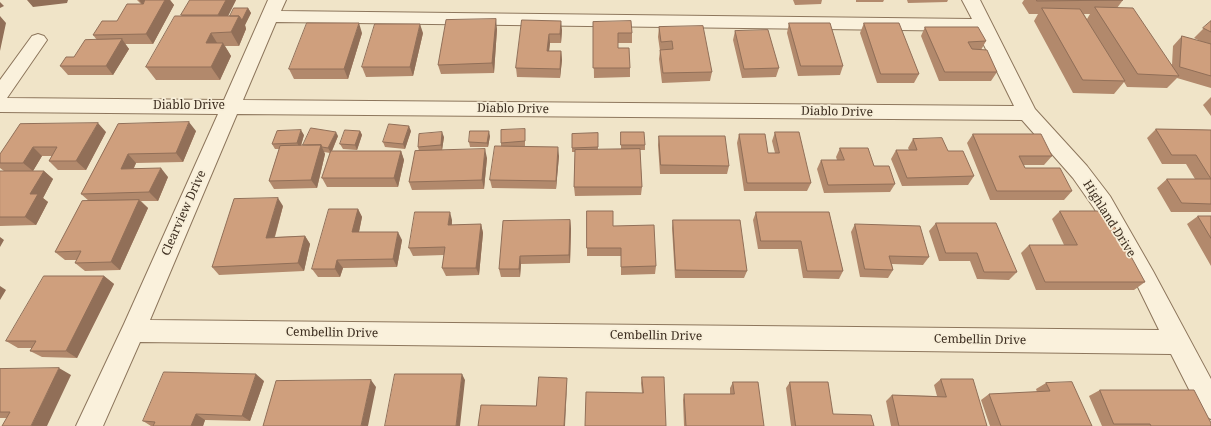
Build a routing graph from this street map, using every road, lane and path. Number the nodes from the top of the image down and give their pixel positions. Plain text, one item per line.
1 (971, 0) edge
2 (274, 8) edge
3 (984, 25) junction
4 (38, 40) dead end
5 (0, 94) edge
6 (0, 105) edge
7 (230, 106) junction
8 (1027, 113) junction
9 (133, 331) junction
10 (1179, 342) junction
11 (1211, 406) edge
12 (89, 426) edge

1 - 3 street, Highland Drive
2 - 3 street
2 - 7 street, Clearview Drive
3 - 8 street, Highland Drive
4 - 5 street
6 - 7 street, Diablo Drive
7 - 8 street, Diablo Drive
7 - 9 street, Clearview Drive
8 - 10 street, Highland Drive
9 - 10 street, Cembellin Drive
9 - 12 street, Clearview Drive
10 - 11 street, Highland Drive

